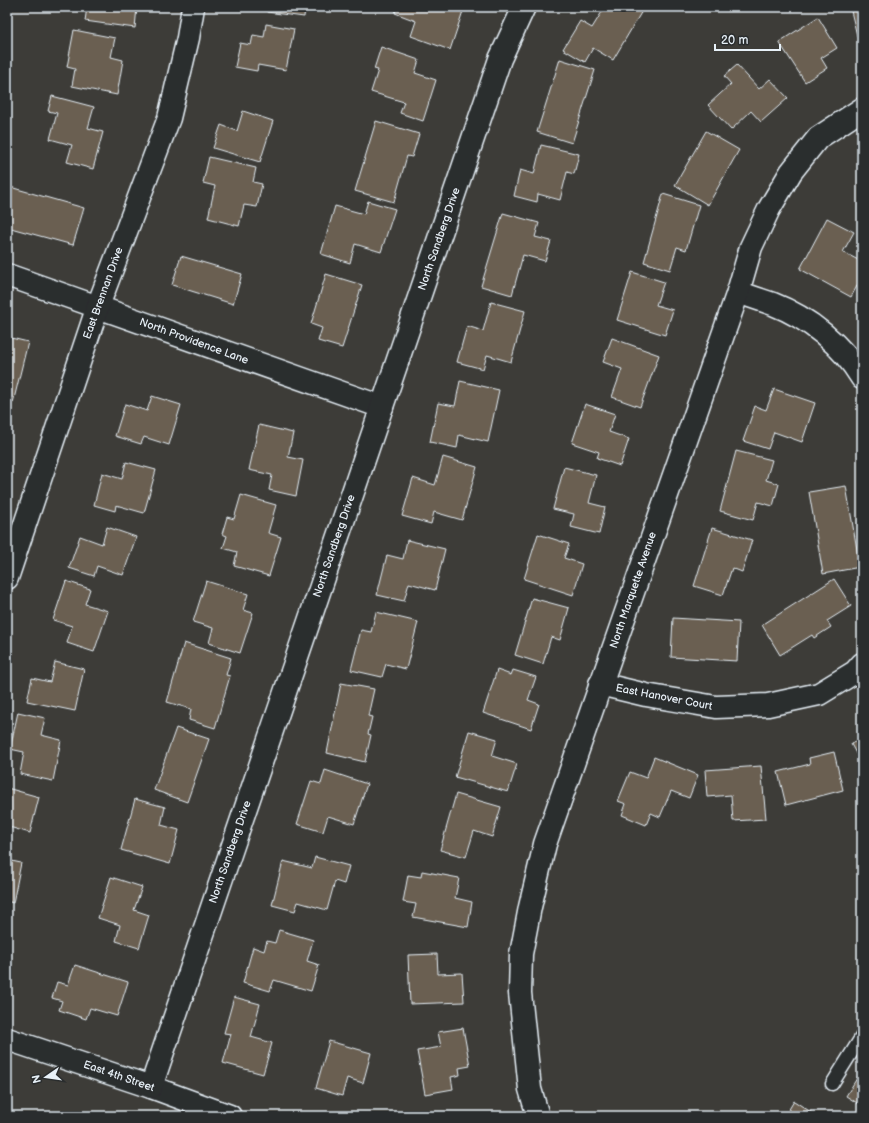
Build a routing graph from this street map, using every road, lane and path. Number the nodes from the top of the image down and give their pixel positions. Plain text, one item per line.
1 (193, 7) edge
2 (524, 7) edge
3 (862, 109) edge
4 (7, 275) edge
5 (738, 292) junction
6 (98, 306) junction
7 (862, 378) edge
8 (382, 407) junction
9 (7, 578) edge
10 (862, 664) edge
11 (600, 684) junction
12 (862, 1036) edge
13 (7, 1039) edge
14 (832, 1084) dead end
15 (151, 1087) junction
16 (230, 1116) edge
17 (538, 1116) edge

1 - 6 street, East Brennan Drive
2 - 8 street, North Sandberg Drive
3 - 5 street, North Marquette Avenue
4 - 6 street, North Providence Lane
5 - 7 street
5 - 11 street, North Marquette Avenue
6 - 8 street, North Providence Lane
6 - 9 street, East Brennan Drive
8 - 15 street, North Sandberg Drive
10 - 11 street, East Hanover Court
11 - 17 street, North Marquette Avenue
12 - 14 lane
13 - 15 street, East 4th Street
15 - 16 street, East 4th Street

